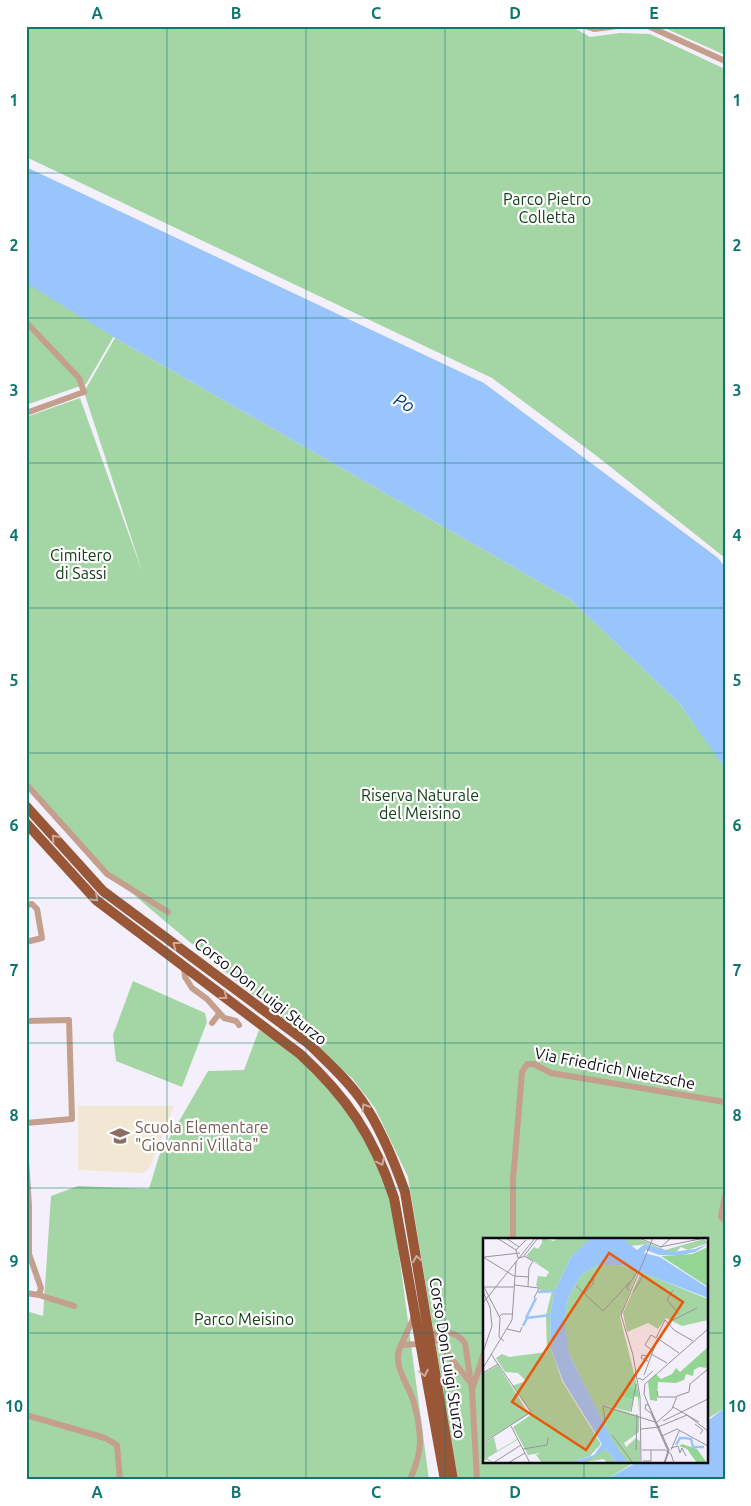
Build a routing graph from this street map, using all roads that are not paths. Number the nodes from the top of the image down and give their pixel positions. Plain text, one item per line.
1 (585, 26) edge
2 (618, 26) edge
3 (648, 26) edge
4 (725, 61) edge
5 (26, 322) edge
6 (26, 413) edge
7 (26, 784) edge
8 (26, 806) edge
9 (26, 823) edge
10 (26, 905) edge
11 (168, 912) dead end
12 (26, 942) edge
13 (183, 966) junction
14 (219, 1014) junction
15 (26, 1021) edge
16 (212, 1023) dead end
17 (239, 1025) dead end
18 (725, 1102) edge
19 (26, 1119) edge
20 (37, 1122) junction
21 (26, 1124) edge
22 (26, 1159) edge
23 (725, 1195) edge
24 (725, 1221) edge
25 (512, 1238) edge
26 (26, 1293) edge
27 (39, 1295) junction
28 (74, 1306) dead end
29 (414, 1317) junction
30 (430, 1334) junction
31 (419, 1344) junction
32 (400, 1345) junction
33 (483, 1355) edge
34 (471, 1386) junction
35 (26, 1415) edge
36 (120, 1480) edge
37 (410, 1480) edge
38 (445, 1480) edge
39 (453, 1480) edge
40 (477, 1480) edge

1 - 2 street
3 - 4 street
5 - 6 street
7 - 11 street
30 -> 8 main road, Corso Don Luigi Sturzo
9 -> 13 main road, Corso Don Luigi Sturzo
10 - 12 street
13 - 14 street
13 -> 29 main road, Corso Don Luigi Sturzo
14 - 16 street
14 - 17 street
15 - 20 street
18 - 25 street, Via Friedrich Nietzsche
19 - 20 street
20 - 21 street
22 - 27 street
23 - 24 street
26 - 27 street
27 - 28 street
29 - 31 main road, Corso Don Luigi Sturzo
29 - 32 street
30 - 34 street
30 - 34 street
30 - 39 main road, Corso Don Luigi Sturzo
31 - 32 street
31 -> 38 main road, Corso Don Luigi Sturzo
32 - 37 street
33 - 34 street
34 - 40 street
35 - 36 street

